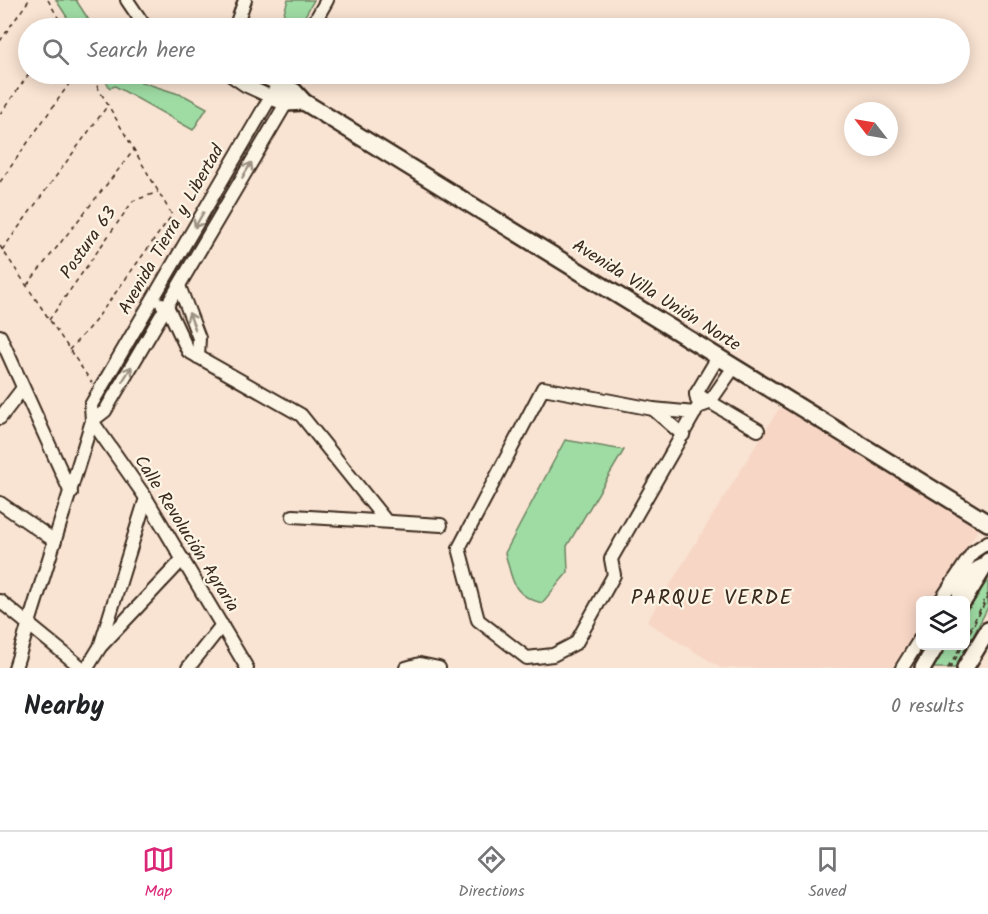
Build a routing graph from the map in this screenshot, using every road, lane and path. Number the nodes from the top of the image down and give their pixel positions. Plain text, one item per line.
1 (29, 0) edge
2 (48, 0) edge
3 (127, 0) edge
4 (244, 0) edge
5 (327, 0) edge
6 (57, 18) edge
7 (139, 18) edge
8 (238, 18) edge
9 (316, 18) edge
10 (0, 41) edge
11 (21, 84) edge
12 (69, 84) edge
13 (96, 84) edge
14 (242, 84) edge
15 (278, 85) edge
16 (295, 99) junction
17 (108, 105) junction
18 (0, 114) edge
19 (134, 150) junction
20 (0, 182) edge
21 (219, 184) junction
22 (158, 192) junction
23 (233, 192) junction
24 (0, 246) edge
25 (2, 250) junction
26 (178, 255) junction
27 (192, 262) junction
28 (26, 286) junction
29 (179, 286) junction
30 (153, 299) junction
31 (167, 306) junction
32 (49, 320) junction
33 (0, 336) edge
34 (69, 350) junction
35 (198, 357) junction
36 (718, 357) junction
37 (734, 367) junction
38 (23, 388) junction
39 (98, 392) junction
40 (701, 408) junction
41 (652, 409) junction
42 (0, 418) edge
43 (92, 421) junction
44 (758, 430) dead end
45 (683, 435) junction
46 (71, 493) junction
47 (146, 498) junction
48 (0, 503) edge
49 (293, 516) dead end
50 (386, 521) junction
51 (988, 523) edge
52 (441, 525) dead end
53 (55, 541) junction
54 (988, 542) edge
55 (183, 559) junction
56 (987, 563) edge
57 (988, 595) edge
58 (946, 596) edge
59 (958, 596) edge
60 (966, 596) edge
61 (0, 601) edge
62 (29, 624) junction
63 (222, 625) junction
64 (988, 630) edge
65 (970, 631) edge
66 (100, 646) junction
67 (916, 647) edge
68 (921, 650) edge
69 (933, 650) edge
70 (959, 650) edge
71 (15, 668) edge
72 (82, 668) edge
73 (87, 668) edge
74 (188, 668) edge
75 (247, 668) edge
76 (406, 668) edge
77 (439, 668) edge
78 (902, 668) edge
79 (910, 668) edge
80 (923, 668) edge
81 (949, 668) edge
82 (965, 668) edge

1 - 10 path
2 - 6 path
3 - 7 street
4 - 8 street
5 - 9 street
11 - 18 path
12 - 20 path
13 - 17 path
14 - 15 street
15 - 16 main road, Avenida Villa Unión Norte
15 - 21 street, Avenida Tierra y Libertad
23 -> 16 street
16 - 36 main road, Avenida Villa Unión Norte
17 - 19 path
17 - 25 path
19 - 22 path
19 - 28 path
21 - 23 street
21 -> 26 street, Avenida Tierra y Libertad
22 - 32 path, Postura 63
22 - 34 path
23 - 27 street
24 - 25 path
25 - 28 path
26 - 27 street
26 - 30 street, Avenida Tierra y Libertad
27 - 29 street
28 - 32 path
29 - 31 street
35 -> 29 street
30 - 31 street
30 - 39 street, Avenida Tierra y Libertad
31 - 35 street
43 -> 31 street
32 - 34 path
33 - 38 street
34 - 39 path
35 - 50 street
36 - 37 main road, Avenida Villa Unión Norte
36 - 40 street
37 - 40 street
37 - 51 main road, Avenida Villa Unión Norte
38 - 42 street
38 - 46 street
39 - 43 street, Avenida Tierra y Libertad
40 - 41 street
40 - 44 street
40 - 45 street
41 - 45 street
41 - 45 street
43 - 46 street
43 - 47 street, Calle Revolución Agraria
46 - 53 street
47 - 55 street, Calle Revolución Agraria
47 - 66 street
48 - 53 street
49 - 50 street
50 - 52 street
53 - 62 street
54 - 58 street
55 - 63 street, Calle Revolución Agraria
55 - 66 street
56 - 59 street
56 - 60 main road
57 - 65 path
61 - 62 street
62 - 71 street
62 - 72 street
63 - 74 street
63 - 75 street, Calle Revolución Agraria
64 - 82 main road
66 - 73 street
67 - 78 street
68 - 79 street
69 - 80 main road
70 - 81 path
76 - 77 street

